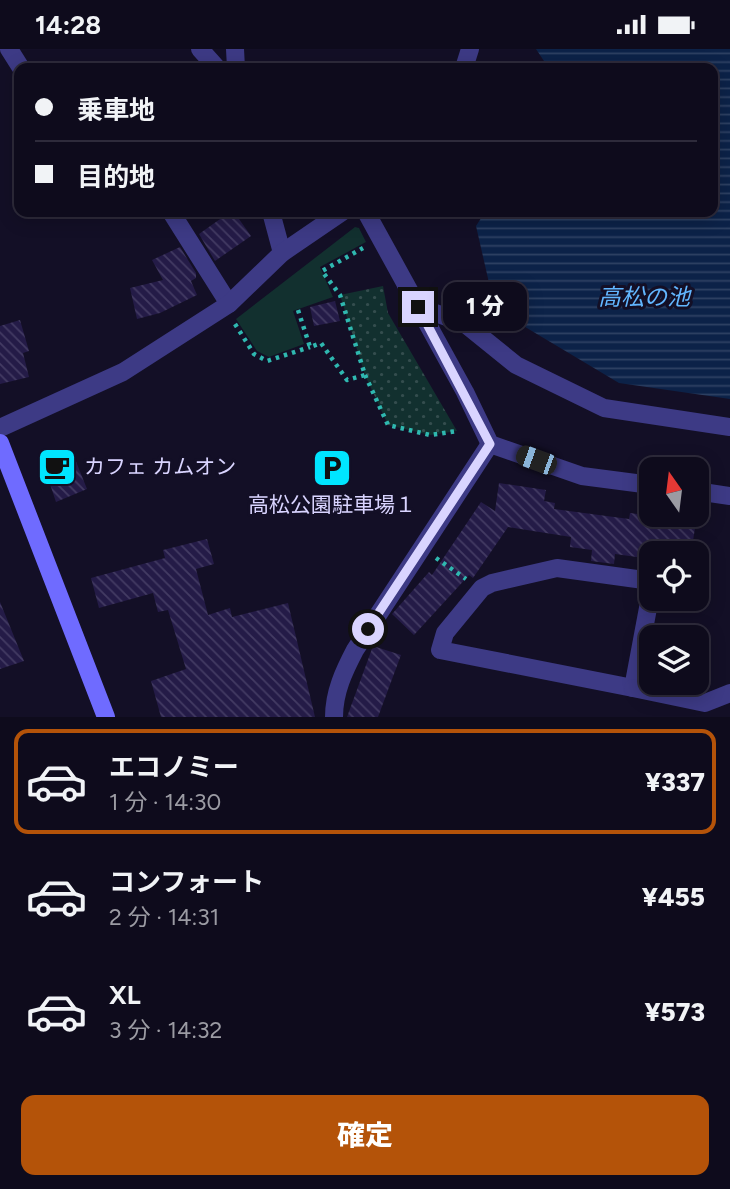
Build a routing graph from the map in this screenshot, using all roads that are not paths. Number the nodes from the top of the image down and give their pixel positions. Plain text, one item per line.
1 (200, 49) edge
2 (213, 63) edge
3 (174, 217) edge
4 (272, 217) edge
5 (335, 217) edge
6 (369, 217) edge
7 (282, 253) junction
8 (229, 304) junction
9 (418, 307) junction
10 (730, 427) edge
11 (0, 428) edge
12 (0, 443) edge
13 (490, 444) junction
14 (639, 483) edge
15 (709, 493) edge
16 (730, 496) edge
17 (639, 579) edge
18 (647, 611) edge
19 (633, 688) junction
20 (730, 692) edge
21 (703, 710) edge
22 (101, 715) edge
23 (334, 716) edge

1 - 2 street
3 - 8 street
4 - 7 street
5 - 7 street
6 - 9 street
7 - 8 street
8 - 11 street
9 - 10 street
9 - 13 street
12 - 22 street
13 - 14 street
13 - 23 street
15 - 16 street
17 - 19 street
18 - 19 street
19 - 21 street
20 - 21 street

